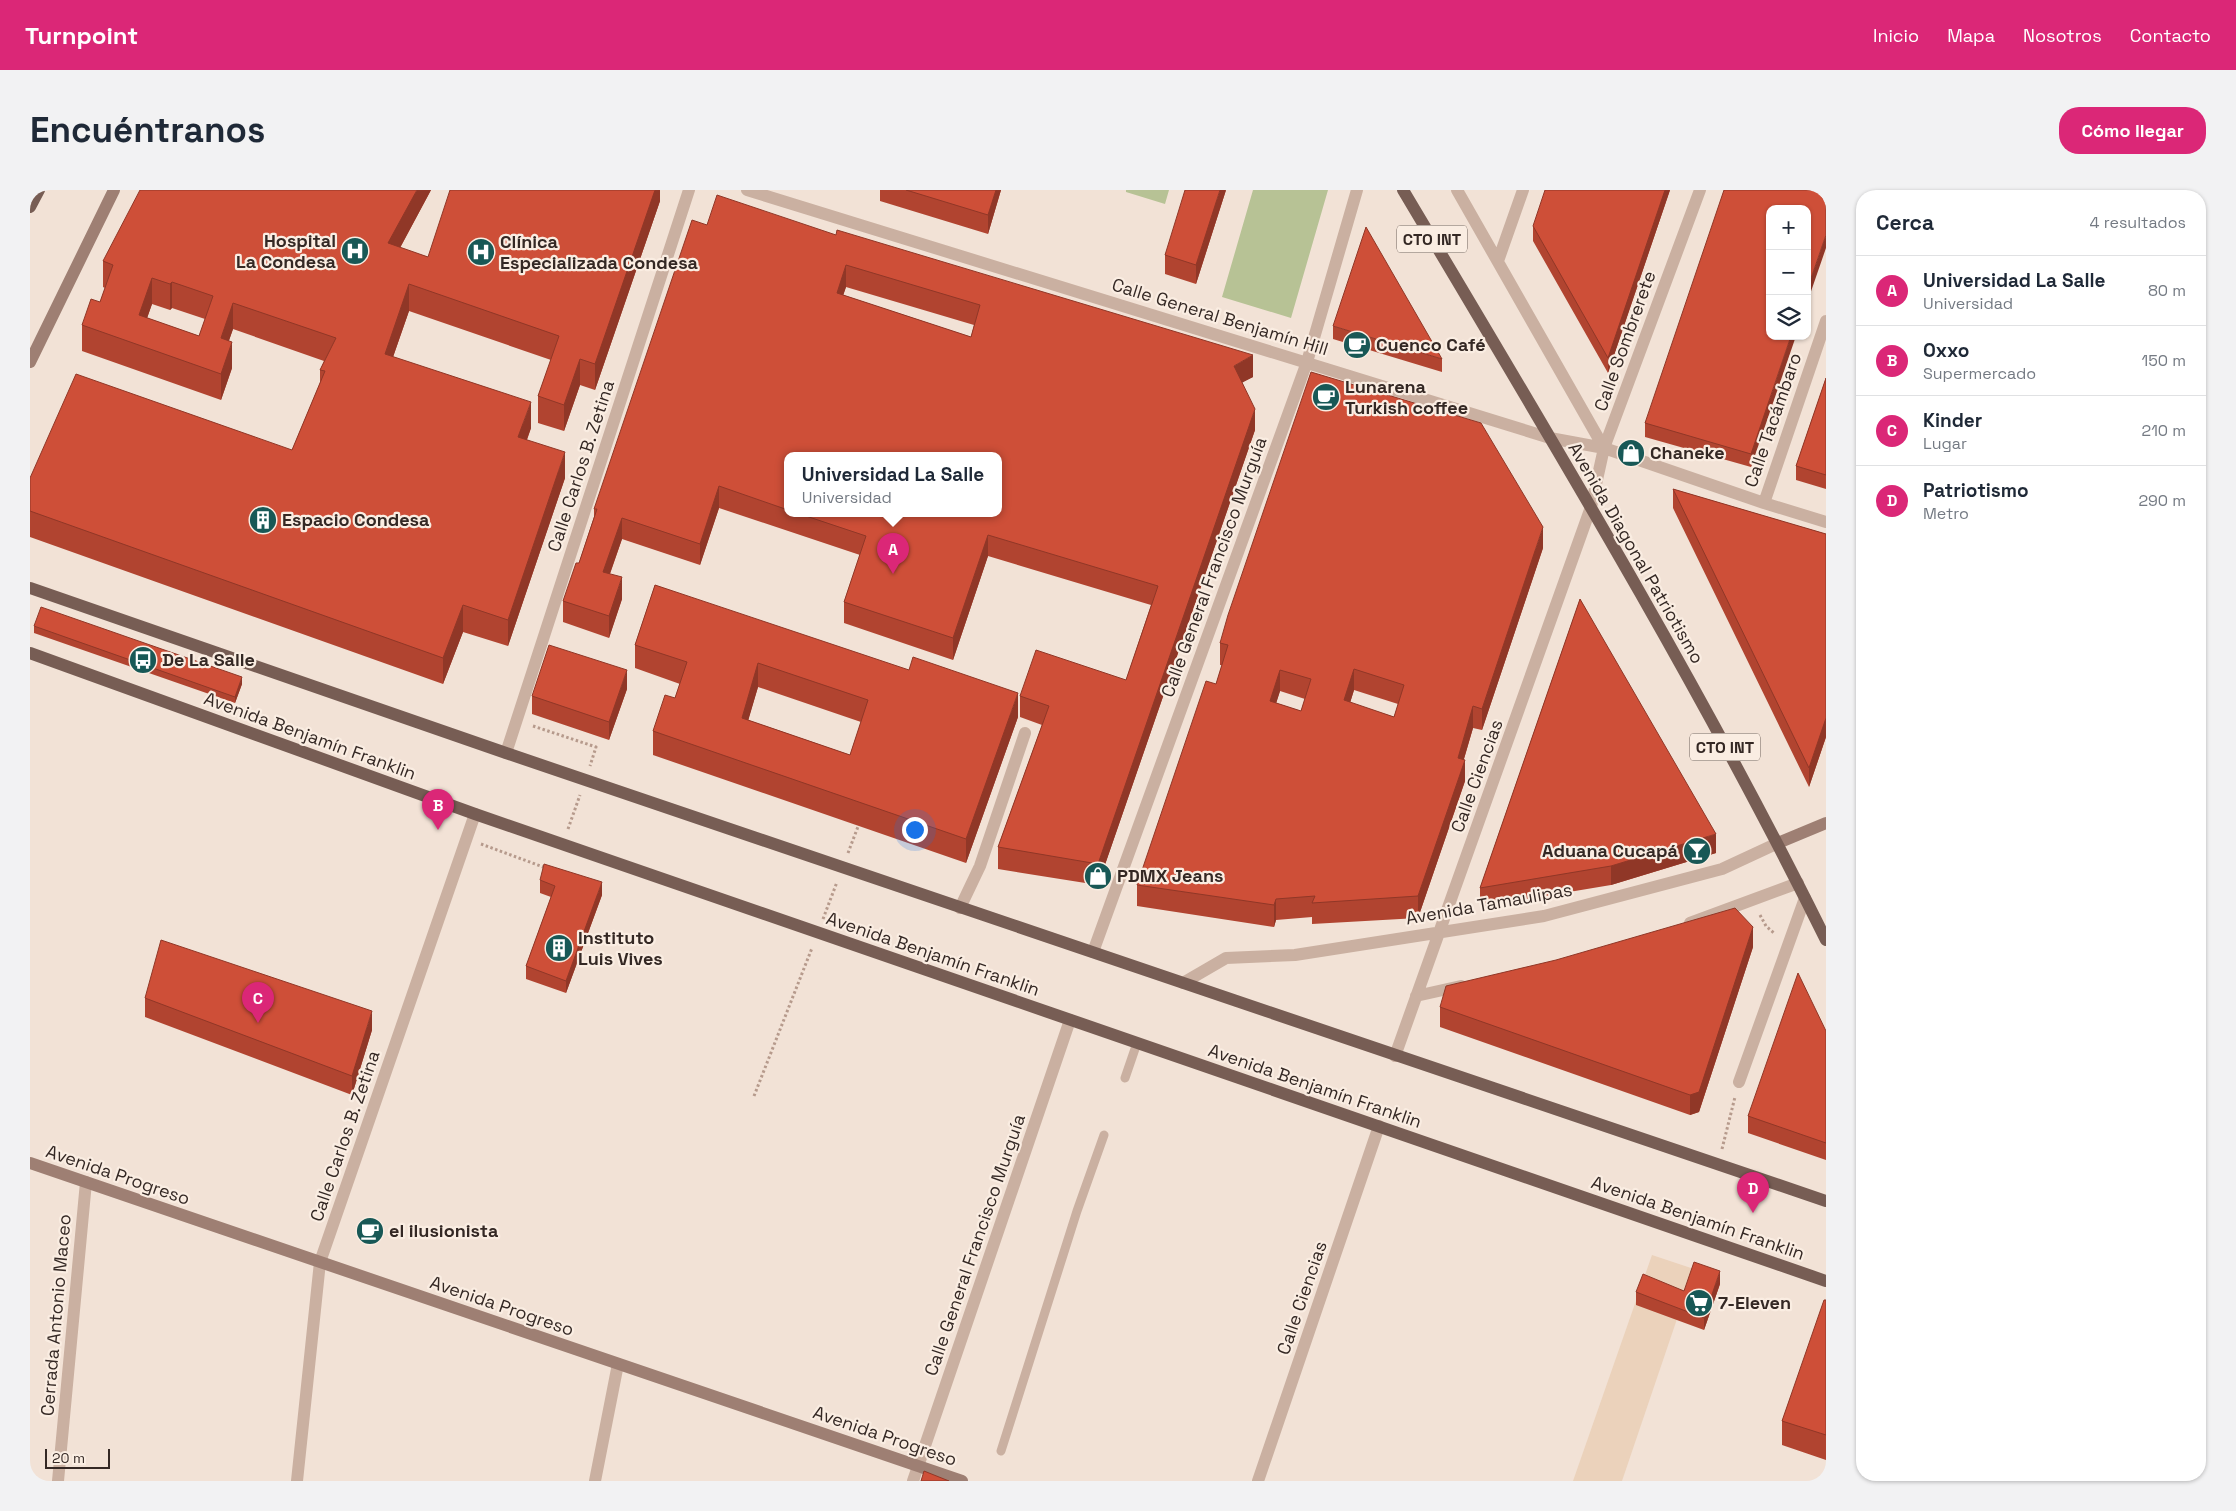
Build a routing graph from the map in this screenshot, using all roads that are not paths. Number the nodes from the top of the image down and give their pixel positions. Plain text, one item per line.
1 (39, 190) edge
2 (114, 190) edge
3 (689, 190) edge
4 (747, 190) edge
5 (1357, 190) edge
6 (1403, 190) edge
7 (1457, 190) edge
8 (1523, 190) edge
9 (1700, 190) edge
10 (30, 207) edge
11 (1498, 261) junction
12 (1826, 321) edge
13 (30, 362) edge
14 (1307, 362) junction
15 (1550, 438) junction
16 (1604, 448) junction
17 (1764, 503) junction
18 (1591, 507) junction
19 (1826, 522) edge
20 (30, 588) edge
21 (30, 654) edge
22 (1025, 732) dead end
23 (506, 753) junction
24 (475, 814) junction
25 (1826, 824) edge
26 (1778, 843) junction
27 (1798, 883) junction
28 (1805, 898) junction
29 (960, 908) junction
30 (1679, 926) edge
31 (1440, 931) junction
32 (1826, 940) edge
33 (1093, 952) junction
34 (1182, 983) junction
35 (1473, 983) edge
36 (1416, 996) junction
37 (1070, 1020) junction
38 (1137, 1043) junction
39 (1395, 1056) junction
40 (1125, 1078) dead end
41 (1739, 1082) dead end
42 (1379, 1126) junction
43 (1104, 1135) dead end
44 (30, 1163) edge
45 (86, 1182) junction
46 (1826, 1201) edge
47 (320, 1262) junction
48 (1826, 1281) edge
49 (618, 1364) junction
50 (1001, 1451) dead end
51 (918, 1466) junction
52 (58, 1481) edge
53 (297, 1481) edge
54 (595, 1481) edge
55 (913, 1481) edge
56 (962, 1481) edge
57 (1258, 1481) edge

1 - 10 main road
2 - 13 street
3 - 23 street, Calle Carlos B. Zetina
4 - 14 street, Calle General Benjamín Hill
5 - 14 street, Calle General Francisco Murguía
6 - 15 main road, Avenida Diagonal Patriotismo / CTO INT
7 - 11 street
8 - 11 street
9 - 16 street, Calle Sombrerete
11 - 16 street
12 - 17 street, Calle Tacámbaro
14 - 15 street, Calle General Benjamín Hill
14 - 33 street, Calle General Francisco Murguía
15 - 16 street, Calle General Benjamín Hill
15 - 18 main road, Avenida Diagonal Patriotismo / CTO INT
16 - 17 street, Calle General Benjamín Hill
16 - 18 street, Calle Sombrerete
17 - 19 street, Calle General Benjamín Hill
18 - 26 main road, Avenida Diagonal Patriotismo / CTO INT
18 - 31 street, Calle Ciencias
20 - 23 main road
21 - 24 main road, Avenida Benjamín Franklin
22 - 29 street
23 - 29 main road
24 - 37 main road, Avenida Benjamín Franklin
24 - 47 street, Calle Carlos B. Zetina
25 - 26 street, Avenida Tamaulipas
26 - 27 main road, Avenida Diagonal Patriotismo / CTO INT
26 - 31 street, Avenida Tamaulipas
27 - 28 main road, Avenida Diagonal Patriotismo / CTO INT
27 - 30 street
28 - 32 main road, Avenida Diagonal Patriotismo / CTO INT
28 - 41 street
29 - 33 main road
31 - 34 street, Avenida Tamaulipas
31 - 36 street, Calle Ciencias
33 - 34 main road
34 - 39 main road
35 - 36 street
36 - 39 street, Calle Ciencias
37 - 38 main road, Avenida Benjamín Franklin
37 - 51 street, Calle General Francisco Murguía
38 - 40 lane
38 - 42 main road, Avenida Benjamín Franklin
39 - 46 main road
42 - 48 main road, Avenida Benjamín Franklin
42 - 57 street, Calle Ciencias
43 - 50 lane
44 - 45 street, Avenida Progreso
45 - 47 street, Avenida Progreso
45 - 52 street, Cerrada Antonio Maceo
47 - 49 street, Avenida Progreso
47 - 53 street, Calle Carlos B. Zetina
49 - 51 street, Avenida Progreso
49 - 54 street
51 - 55 street, Calle General Francisco Murguía
51 - 56 street, Avenida Progreso

